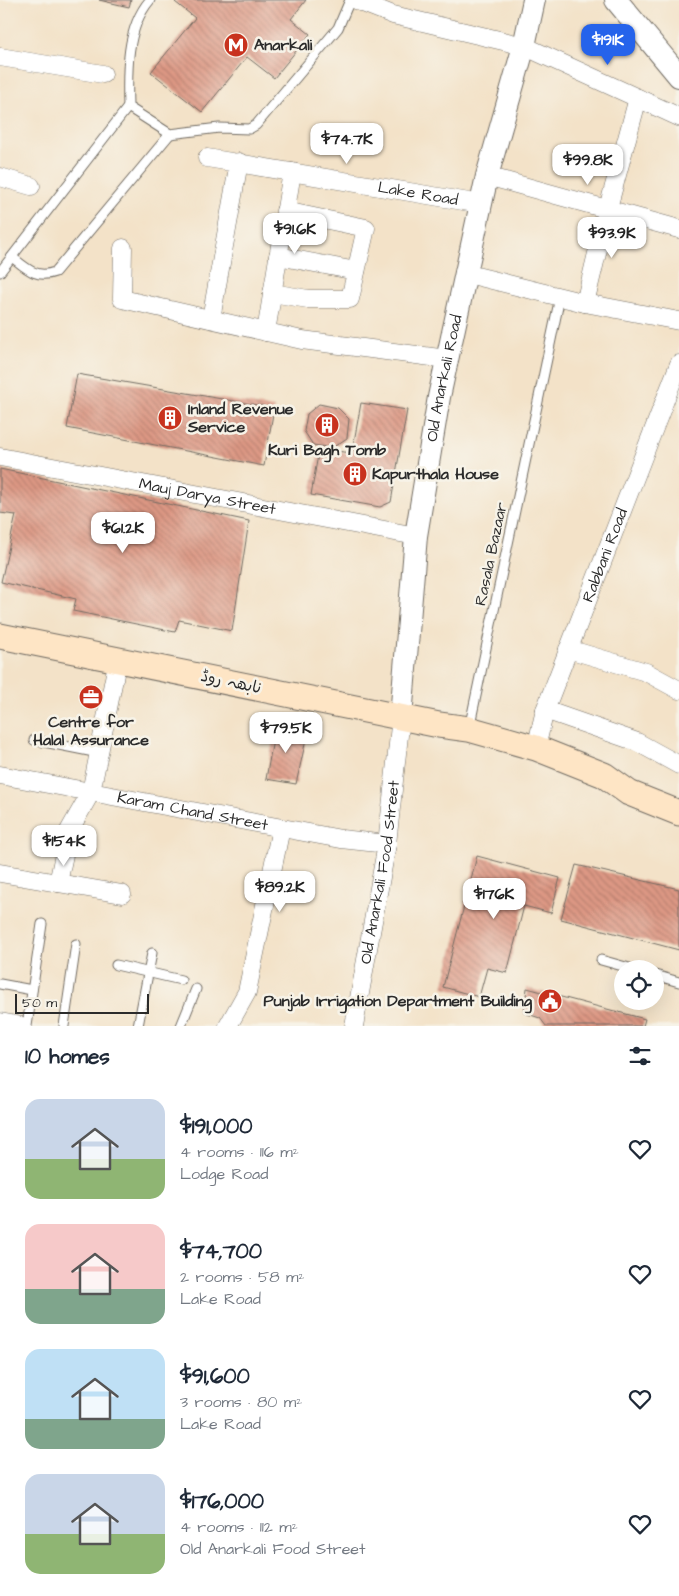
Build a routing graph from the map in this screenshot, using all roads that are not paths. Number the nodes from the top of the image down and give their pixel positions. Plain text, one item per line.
1 (150, 0) edge
2 (350, 0) edge
3 (355, 0) edge
4 (534, 0) edge
5 (616, 0) edge
6 (524, 46) junction
7 (0, 57) edge
8 (103, 74) dead end
9 (679, 76) edge
10 (638, 98) junction
11 (128, 106) junction
12 (679, 117) edge
13 (170, 134) junction
14 (207, 158) dead end
15 (239, 162) junction
16 (292, 172) junction
17 (487, 176) junction
18 (0, 177) edge
19 (31, 186) dead end
20 (481, 204) junction
21 (608, 208) junction
22 (285, 211) junction
23 (679, 229) edge
24 (123, 248) dead end
25 (278, 256) junction
26 (12, 257) junction
27 (356, 271) junction
28 (0, 272) edge
29 (464, 273) junction
30 (272, 293) junction
31 (560, 297) junction
32 (584, 304) junction
33 (211, 320) junction
34 (679, 321) edge
35 (266, 332) junction
36 (448, 359) junction
37 (678, 371) edge
38 (0, 457) edge
39 (416, 536) junction
40 (0, 636) edge
41 (568, 649) junction
42 (118, 660) junction
43 (679, 690) edge
44 (545, 710) junction
45 (401, 717) junction
46 (469, 729) junction
47 (34, 740) dead end
48 (536, 748) junction
49 (99, 752) junction
50 (679, 765) edge
51 (0, 775) edge
52 (604, 775) junction
53 (91, 792) junction
54 (679, 796) edge
55 (679, 814) edge
56 (281, 828) junction
57 (387, 844) junction
58 (0, 873) edge
59 (58, 883) junction
60 (122, 894) dead end
61 (42, 924) dead end
62 (76, 944) dead end
63 (152, 953) dead end
64 (601, 960) dead end
65 (116, 964) dead end
66 (614, 964) edge
67 (148, 972) junction
68 (664, 978) edge
69 (181, 980) dead end
70 (679, 982) edge
71 (0, 984) edge
72 (196, 989) dead end
73 (32, 990) junction
74 (0, 1022) edge
75 (22, 1026) edge
76 (27, 1026) edge
77 (64, 1026) edge
78 (138, 1026) edge
79 (181, 1026) edge
80 (228, 1026) edge
81 (354, 1026) edge

1 - 11 lane
2 - 13 lane
3 - 6 street
4 - 6 street, Old Anarkali Road
5 - 9 street
6 - 10 street
6 - 17 street, Old Anarkali Road
7 - 8 street
10 - 12 street
10 - 21 street
11 - 13 lane
11 - 26 lane
13 - 26 lane
14 - 15 street, Lake Road
15 - 16 street, Lake Road
15 - 33 street
16 - 20 street, Lake Road
16 - 22 street
17 - 20 street, Old Anarkali Road
17 - 21 street
18 - 19 street
20 - 29 street, Old Anarkali Road
21 - 23 street
21 - 32 street
22 - 25 street
22 - 27 street
24 - 33 street
25 - 27 street
25 - 30 street
26 - 28 lane
27 - 30 street
29 - 31 street
29 - 36 street, Old Anarkali Road
30 - 35 street
31 - 32 street
31 - 46 lane, Rasala Bazaar
32 - 34 street
33 - 35 street
35 - 36 street
36 - 39 street, Old Anarkali Road
37 - 41 street, Rabbani Road
38 - 39 street, Mauj Darya Street
39 - 45 street, Old Anarkali Road
40 - 42 main road, نابھہ روڈ
41 - 43 street
41 - 44 street, Rabbani Road
42 - 45 main road, نابھہ روڈ
42 - 49 street
44 - 48 street, Rabbani Road
44 - 50 street
45 - 46 main road, نابھہ روڈ
45 - 57 street, Old Anarkali Food Street
46 - 48 main road, نابھہ روڈ
47 - 49 lane
48 - 52 main road, نابھہ روڈ
49 - 53 street
51 - 53 street, Karam Chand Street
52 - 54 main road, نابھہ روڈ
52 - 55 main road, نابھہ روڈ
53 - 56 street, Karam Chand Street
53 - 59 street
56 - 57 street, Karam Chand Street
56 - 80 street
57 - 81 street, Old Anarkali Food Street
58 - 59 street
59 - 60 street
61 - 73 lane
62 - 77 lane
63 - 67 lane
64 - 66 lane
65 - 67 lane
67 - 69 lane
67 - 78 lane
68 - 70 lane
71 - 73 lane
72 - 79 lane
73 - 76 lane
74 - 75 street

